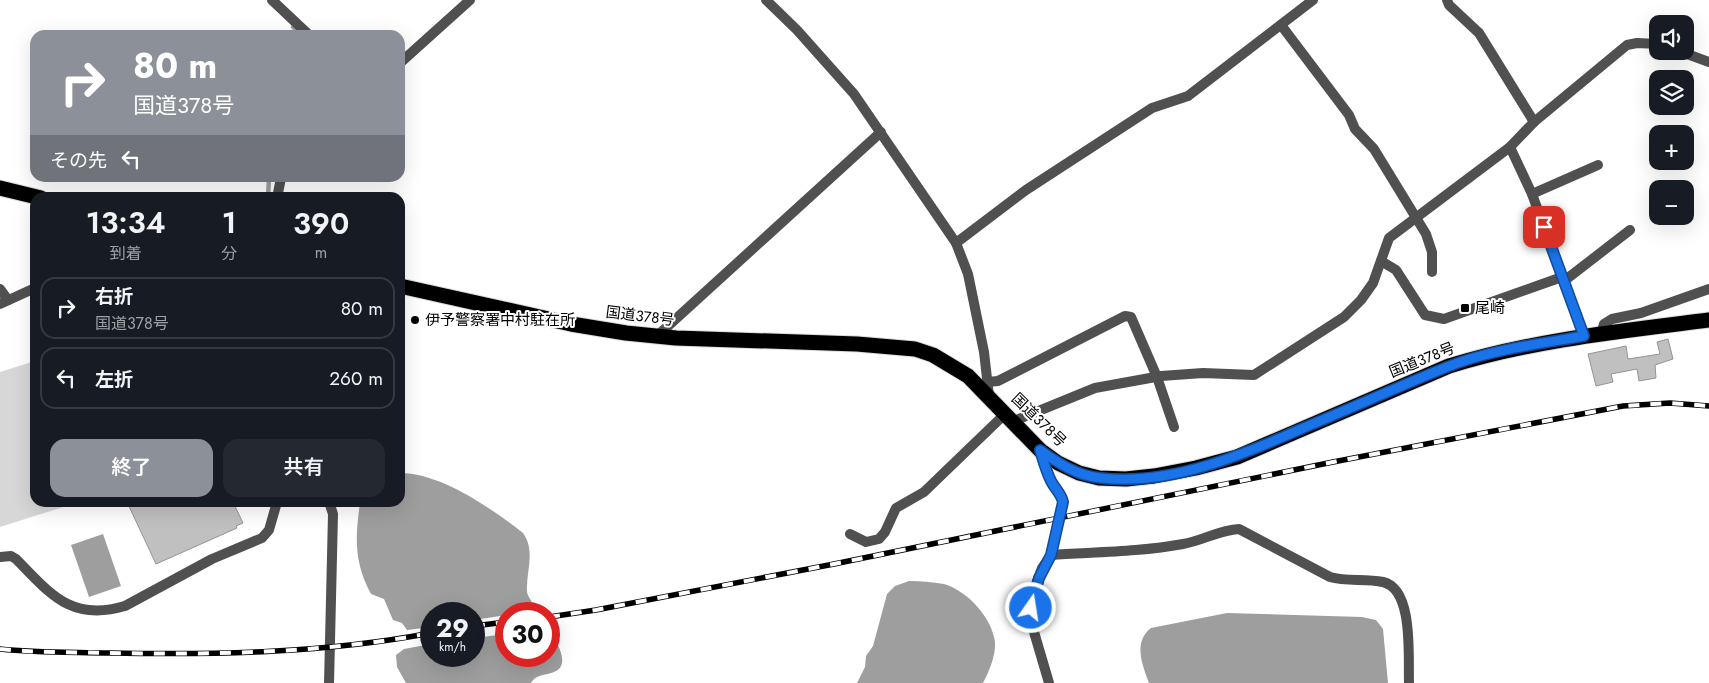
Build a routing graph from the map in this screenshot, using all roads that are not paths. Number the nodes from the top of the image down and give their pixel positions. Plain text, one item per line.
1 (272, 0) edge
2 (470, 0) edge
3 (766, 0) edge
4 (1313, 0) edge
5 (1447, 0) edge
6 (1281, 25) junction
7 (304, 30) edge
8 (1649, 44) edge
9 (1694, 56) edge
10 (405, 58) edge
11 (1709, 62) edge
12 (1534, 122) junction
13 (881, 132) junction
14 (1510, 147) junction
15 (1598, 165) dead end
16 (0, 188) edge
17 (1532, 194) junction
18 (30, 195) edge
19 (1416, 220) junction
20 (1630, 230) dead end
21 (956, 243) junction
22 (1381, 260) junction
23 (1432, 272) dead end
24 (1563, 279) junction
25 (405, 287) edge
26 (0, 289) edge
27 (1709, 289) edge
28 (30, 290) edge
29 (4, 302) edge
30 (1709, 320) edge
31 (1601, 334) junction
32 (657, 336) junction
33 (1584, 336) junction
34 (1157, 377) junction
35 (988, 389) junction
36 (1010, 417) junction
37 (1174, 427) dead end
38 (1040, 450) junction
39 (276, 507) edge
40 (331, 507) edge
41 (850, 534) dead end
42 (1051, 555) junction
43 (0, 557) edge
44 (329, 683) edge
45 (1049, 683) edge
46 (1408, 683) edge

1 - 7 street
2 - 10 street
3 - 13 street
4 - 6 street
5 - 12 street
6 - 19 street
6 - 21 street
8 - 12 street
9 - 11 street
12 - 14 street
13 - 21 street
13 - 32 street
14 - 17 street
14 - 19 street
15 - 17 street
16 - 18 highway
17 - 24 street
19 - 22 street
19 - 23 street
20 - 24 street
21 - 35 street
22 - 24 street
22 - 34 street
24 - 33 street
25 - 32 highway, 国道378号
26 - 29 street
27 - 31 street
28 - 29 street
30 - 31 highway, 国道378号
31 - 33 highway, 国道378号
32 - 35 highway, 国道378号
33 - 38 highway, 国道378号
34 - 35 street
34 - 36 street
34 - 37 street
35 - 36 highway, 国道378号
36 - 38 highway, 国道378号
36 - 41 street
38 - 42 street
39 - 43 street
40 - 44 street
42 - 45 street
42 - 46 street

